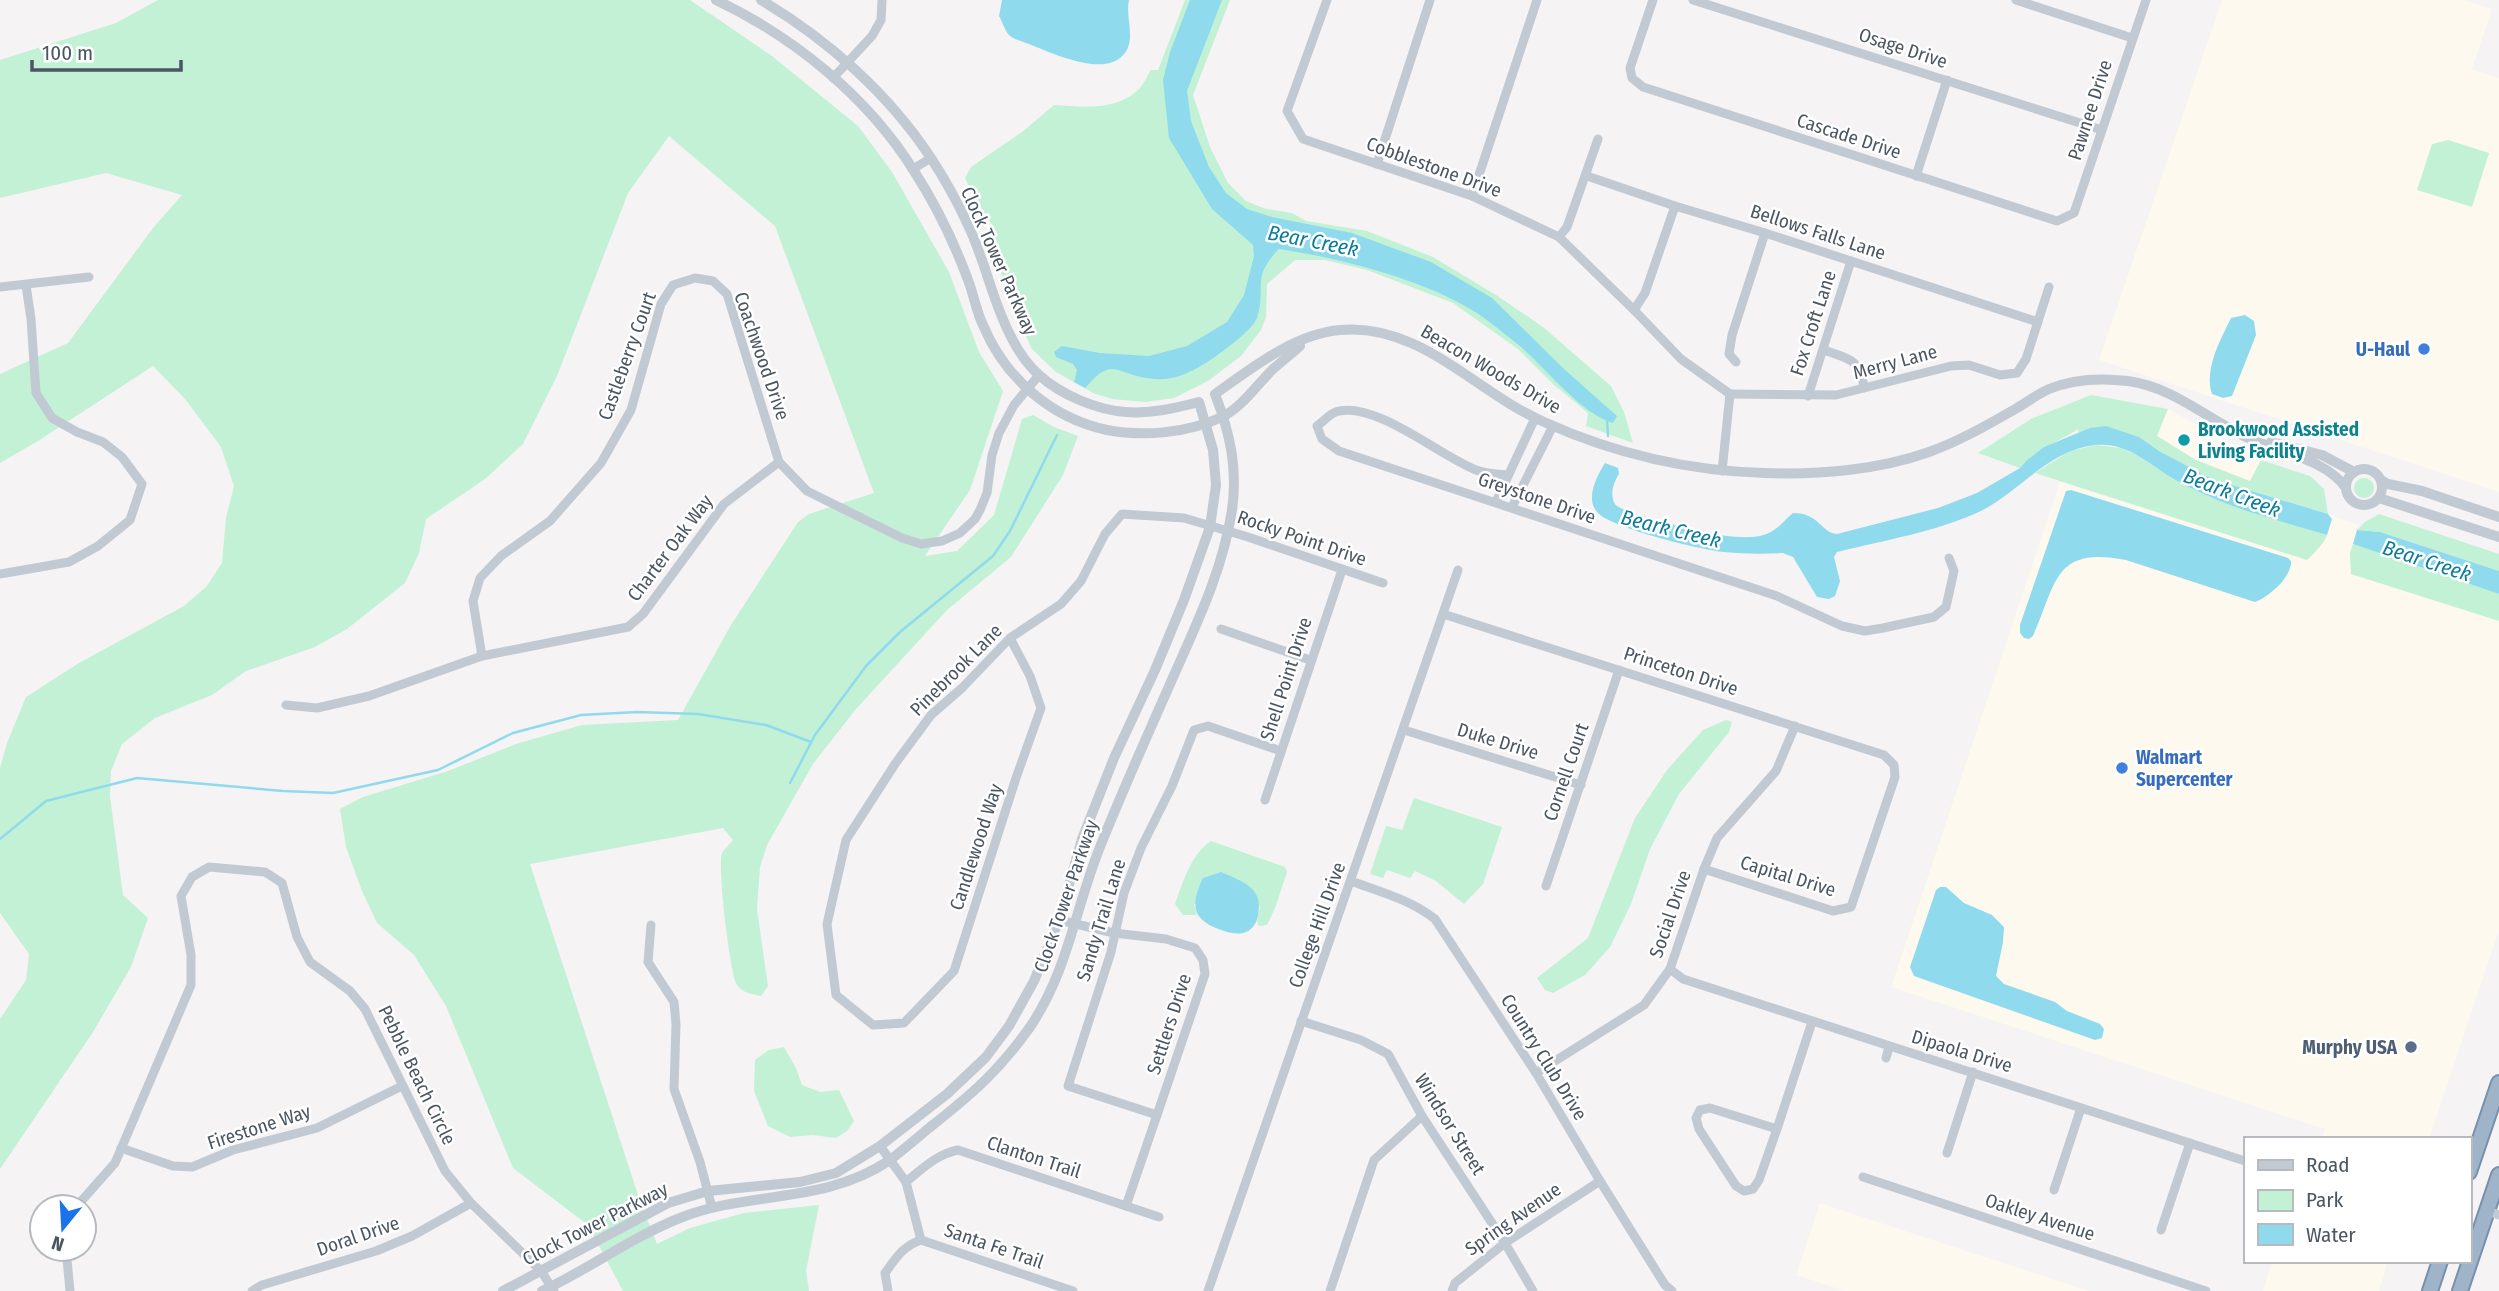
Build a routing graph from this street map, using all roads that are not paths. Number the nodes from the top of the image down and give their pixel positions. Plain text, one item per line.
1 (716, 0) edge
2 (761, 0) edge
3 (882, 0) edge
4 (1326, 0) edge
5 (1430, 0) edge
6 (1537, 0) edge
7 (1653, 0) edge
8 (1693, 0) edge
9 (2015, 0) edge
10 (2146, 0) edge
11 (2132, 37) junction
12 (847, 62) junction
13 (834, 78) junction
14 (1947, 80) junction
15 (2102, 130) junction
16 (1598, 139) dead end
17 (931, 158) junction
18 (1377, 164) junction
19 (913, 169) junction
20 (1587, 176) junction
21 (1916, 176) junction
22 (1472, 196) junction
23 (1675, 206) junction
24 (2057, 221) joint
25 (1765, 233) junction
26 (1559, 237) junction
27 (1851, 261) junction
28 (89, 276) dead end
29 (695, 278) joint
30 (26, 285) junction
31 (2049, 286) dead end
32 (0, 287) edge
33 (1634, 310) junction
34 (2038, 322) junction
35 (1313, 336) junction
36 (1824, 351) junction
37 (1736, 362) dead end
38 (1038, 375) junction
39 (1864, 388) junction
40 (1026, 389) junction
41 (1215, 394) junction
42 (1730, 394) junction
43 (1808, 396) junction
44 (1199, 402) junction
45 (1224, 416) junction
46 (1535, 418) junction
47 (1206, 422) junction
48 (1553, 426) junction
49 (2245, 437) junction
50 (779, 462) junction
51 (1722, 471) junction
52 (2354, 472) junction
53 (1508, 475) junction
54 (2381, 480) junction
55 (2346, 488) junction
56 (2379, 498) junction
57 (1496, 502) junction
58 (1512, 507) junction
59 (2499, 517) edge
60 (1210, 527) junction
61 (1227, 531) junction
62 (2499, 537) edge
63 (1949, 558) dead end
64 (1342, 570) junction
65 (1458, 570) dead end
66 (0, 574) edge
67 (1383, 583) dead end
68 (1443, 614) junction
69 (1221, 629) dead end
70 (1010, 638) junction
71 (482, 656) junction
72 (1310, 660) junction
73 (1619, 670) junction
74 (286, 705) dead end
75 (1795, 726) junction
76 (1404, 730) junction
77 (1281, 751) junction
78 (1895, 777) joint
79 (1581, 785) junction
80 (1265, 800) dead end
81 (1704, 869) junction
82 (1351, 881) junction
83 (1546, 886) dead end
84 (1059, 920) junction
85 (1076, 924) junction
86 (651, 925) dead end
87 (1114, 933) junction
88 (1670, 969) junction
89 (1301, 1020) junction
90 (1812, 1022) junction
91 (873, 1025) joint
92 (1889, 1047) junction
93 (1886, 1058) dead end
94 (1973, 1072) junction
95 (1535, 1073) junction
96 (2499, 1083) edge
97 (402, 1086) junction
98 (2081, 1108) junction
99 (1157, 1115) junction
100 (1422, 1116) junction
101 (1777, 1129) junction
102 (2190, 1143) junction
103 (880, 1146) junction
104 (121, 1148) junction
105 (1947, 1153) dead end
106 (890, 1160) junction
107 (2244, 1161) edge
108 (2471, 1166) edge
109 (2499, 1175) edge
110 (1863, 1177) dead end
111 (1600, 1181) junction
112 (906, 1182) junction
113 (2054, 1190) dead end
114 (708, 1191) junction
115 (88, 1193) edge
116 (471, 1203) junction
117 (1126, 1206) junction
118 (712, 1208) junction
119 (2496, 1213) edge
120 (1159, 1217) dead end
121 (2161, 1230) dead end
122 (2473, 1237) edge
123 (922, 1240) junction
124 (1505, 1243) junction
125 (67, 1263) edge
126 (2439, 1263) edge
127 (2467, 1263) edge
128 (541, 1271) junction
129 (549, 1290) edge
130 (70, 1291) edge
131 (252, 1291) edge
132 (503, 1291) edge
133 (888, 1291) edge
134 (1073, 1291) edge
135 (1209, 1291) edge
136 (1330, 1291) edge
137 (1452, 1291) edge
138 (1533, 1291) edge
139 (1672, 1291) edge
140 (2206, 1291) edge
141 (2430, 1291) edge
142 (2460, 1291) edge

1 - 13 street, Clock Tower Parkway
2 - 12 street, Clock Tower Parkway
3 - 12 street
4 - 18 street, Cobblestone Drive
5 - 18 street
6 - 22 street
7 - 21 street, Cascade Drive
8 - 14 street, Osage Drive
9 - 11 street
10 - 11 street, Pawnee Drive
11 - 15 street, Pawnee Drive
12 - 13 street
12 - 17 street, Clock Tower Parkway
13 - 19 street, Clock Tower Parkway
14 - 15 street, Osage Drive
14 - 21 street
15 - 24 street, Pawnee Drive
16 - 20 street
17 - 19 street
17 - 38 street, Clock Tower Parkway
18 - 22 street, Cobblestone Drive
19 - 40 street, Clock Tower Parkway
20 - 23 street, Bellows Falls Lane
20 - 26 street
21 - 24 street, Cascade Drive
22 - 26 street, Cobblestone Drive
23 - 25 street, Bellows Falls Lane
23 - 33 street
25 - 27 street, Bellows Falls Lane
25 - 37 street
26 - 33 street, Cobblestone Drive
27 - 34 street, Bellows Falls Lane
27 - 36 street, Fox Croft Lane
28 - 30 street
29 - 50 street, Coachwood Drive
29 - 71 street, Castleberry Court
30 - 32 street
30 - 66 street
31 - 34 street, Merry Lane
33 - 42 street, Cobblestone Drive
34 - 39 street, Merry Lane
35 - 41 street, Beacon Woods Drive
35 - 45 street
35 - 46 street, Beacon Woods Drive
36 - 39 street
36 - 43 street, Fox Croft Lane
38 - 40 street
38 - 44 street, Clock Tower Parkway
39 - 43 street, Merry Lane
40 - 47 street, Clock Tower Parkway
40 - 50 street
41 - 44 street, Beacon Woods Drive
41 - 45 street, Clock Tower Parkway
42 - 43 street, Merry Lane
42 - 51 street
44 - 47 street, Clock Tower Parkway
45 - 47 street
45 - 61 street, Clock Tower Parkway
46 - 48 street, Beacon Woods Drive
46 - 53 street
47 - 60 street, Clock Tower Parkway
48 - 51 street, Beacon Woods Drive
48 - 58 street
49 - 51 street, Beacon Woods Drive
49 - 52 street, Beacon Woods Drive
49 - 55 street, Beacon Woods Drive
50 - 71 street, Charter Oak Way
52 - 54 street, Beacon Woods Drive
52 - 55 street
53 - 57 street
53 - 57 street, Greystone Drive
54 - 56 street
54 - 59 street, Beacon Woods Drive
55 - 56 street, Beacon Woods Drive
56 - 62 street, Beacon Woods Drive
57 - 58 street, Greystone Drive
58 - 63 street, Greystone Drive
60 - 61 street, Rocky Point Drive
60 - 70 street, Pinebrook Lane
60 - 84 street, Clock Tower Parkway
61 - 64 street, Rocky Point Drive
61 - 85 street, Clock Tower Parkway
64 - 67 street, Rocky Point Drive
64 - 72 street, Shell Point Drive
65 - 68 street, College Hill Drive
68 - 73 street, Princeton Drive
68 - 76 street, College Hill Drive
69 - 72 street
70 - 91 street, Candlewood Way
70 - 91 street, Pinebrook Lane
71 - 74 street, Charter Oak Way
72 - 77 street, Shell Point Drive
73 - 75 street, Princeton Drive
73 - 79 street, Cornell Court
75 - 78 street, Princeton Drive
75 - 81 street, Social Drive
76 - 79 street, Duke Drive
76 - 82 street, College Hill Drive
77 - 80 street, Shell Point Drive
77 - 87 street, Sandy Trail Lane
78 - 81 street, Capital Drive
79 - 83 street, Cornell Court
81 - 88 street, Social Drive
82 - 89 street, College Hill Drive
82 - 95 street, Country Club Drive
84 - 85 street, Settlers Drive
84 - 103 street, Clock Tower Parkway
85 - 87 street, Settlers Drive
85 - 106 street, Clock Tower Parkway
86 - 114 street
87 - 99 street, Sandy Trail Lane
87 - 99 street, Settlers Drive
88 - 90 street, Dipaola Drive
88 - 95 street, Social Drive
89 - 100 street, Windsor Street
89 - 135 street, College Hill Drive
90 - 92 street, Dipaola Drive
90 - 101 street
92 - 93 street
92 - 94 street, Dipaola Drive
94 - 98 street, Dipaola Drive
94 - 105 street
95 - 111 street, Country Club Drive
96 - 108 highway
97 - 104 street, Firestone Way
97 - 104 street, Pebble Beach Circle
97 - 116 street, Pebble Beach Circle
98 - 102 street, Dipaola Drive
98 - 113 street
99 - 117 street, Settlers Drive
100 - 124 street, Windsor Street
100 - 136 street
101 - 101 street
102 - 107 street, Dipaola Drive
102 - 121 street
103 - 106 street, Santa Fe Trail
103 - 114 street, Clock Tower Parkway
104 - 115 street, Pebble Beach Circle
106 - 112 street, Santa Fe Trail
106 - 118 street, Clock Tower Parkway
109 - 119 highway
110 - 140 street, Oakley Avenue
111 - 124 street, Spring Avenue
111 - 139 street, Country Club Drive
112 - 117 street, Clanton Trail
112 - 123 street, Santa Fe Trail
114 - 118 street
114 - 128 street, Clock Tower Parkway
116 - 128 street, Pebble Beach Circle
116 - 131 street, Doral Drive
117 - 120 street, Clanton Trail
118 - 129 street, Clock Tower Parkway
119 - 122 highway
123 - 133 street
123 - 134 street, Santa Fe Trail
124 - 137 street, Spring Avenue
124 - 138 street, Windsor Street
125 - 130 street
126 - 141 highway
127 - 142 highway
128 - 129 street, Pebble Beach Circle
128 - 132 street, Clock Tower Parkway

